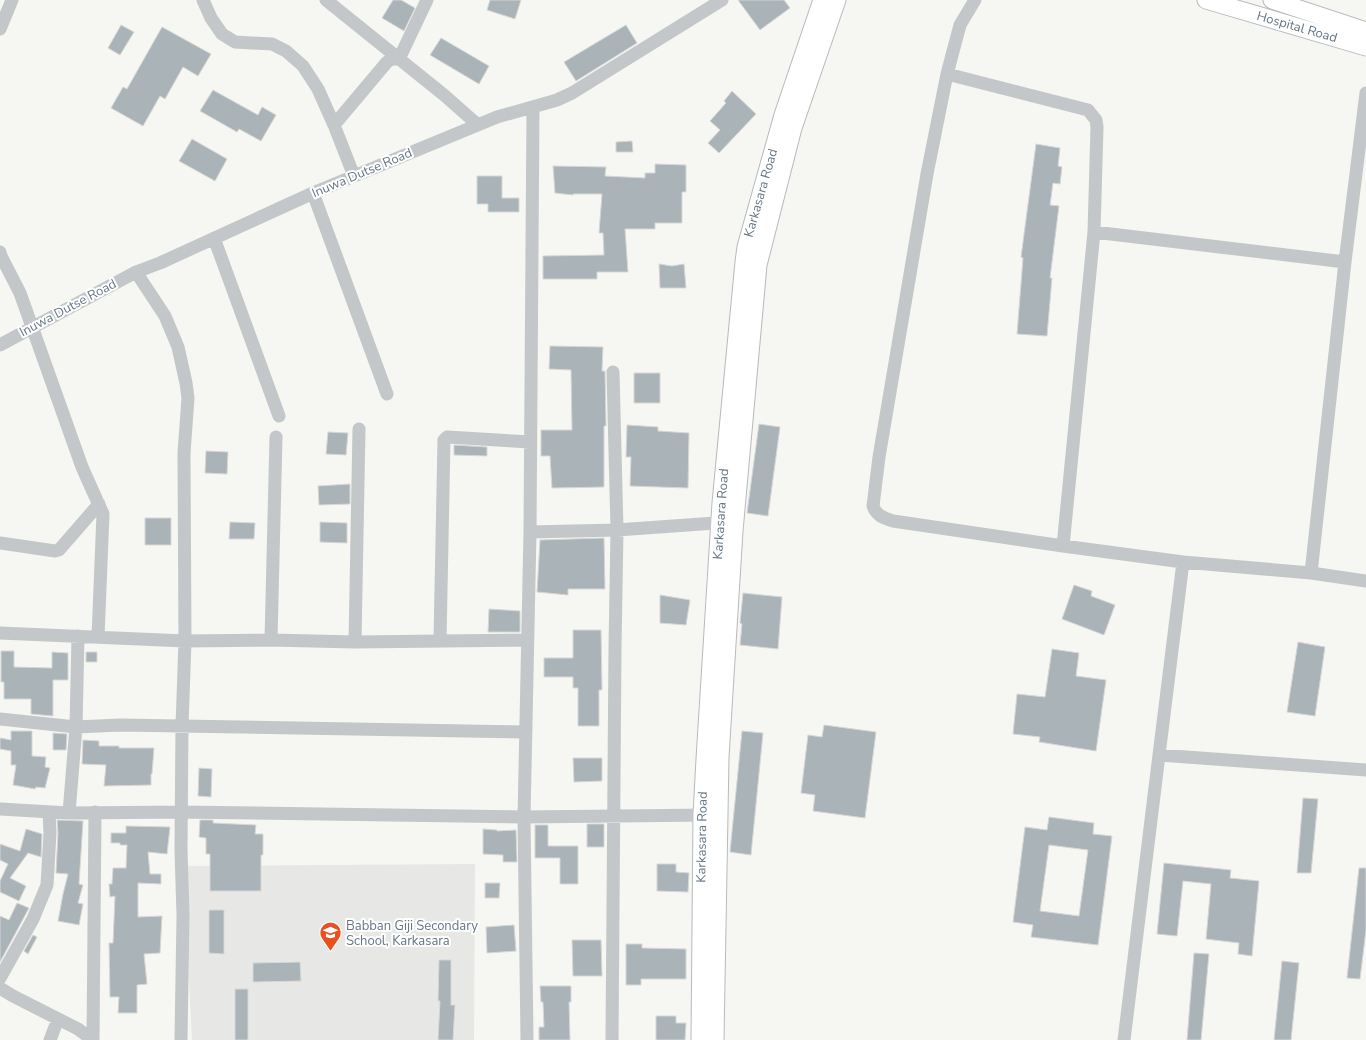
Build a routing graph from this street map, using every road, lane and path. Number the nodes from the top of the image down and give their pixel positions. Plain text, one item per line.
1 (12, 0) edge
2 (203, 0) edge
3 (326, 0) edge
4 (427, 0) edge
5 (722, 0) edge
6 (822, 0) edge
7 (837, 0) edge
8 (975, 0) edge
9 (1206, 0) edge
10 (1272, 0) edge
11 (0, 29) edge
12 (1366, 31) edge
13 (1366, 47) edge
14 (399, 59) junction
15 (947, 74) junction
16 (1366, 93) edge
17 (533, 107) junction
18 (334, 125) junction
19 (478, 125) junction
20 (354, 176) junction
21 (313, 193) junction
22 (1094, 232) junction
23 (214, 238) junction
24 (0, 252) edge
25 (1345, 262) junction
26 (136, 272) junction
27 (32, 328) junction
28 (0, 345) edge
29 (613, 372) dead end
30 (387, 394) dead end
31 (279, 416) dead end
32 (359, 429) dead end
33 (276, 437) dead end
34 (530, 442) junction
35 (99, 504) junction
36 (728, 522) junction
37 (617, 530) junction
38 (530, 532) junction
39 (0, 543) edge
40 (1063, 546) junction
41 (1183, 562) junction
42 (1311, 573) junction
43 (1366, 581) edge
44 (0, 633) edge
45 (78, 636) junction
46 (98, 637) junction
47 (272, 640) junction
48 (528, 640) junction
49 (185, 641) junction
50 (440, 641) junction
51 (355, 642) junction
52 (0, 719) edge
53 (182, 726) junction
54 (76, 727) junction
55 (526, 732) junction
56 (1159, 755) junction
57 (1366, 770) edge
58 (0, 809) edge
59 (49, 812) junction
60 (95, 812) junction
61 (181, 812) junction
62 (69, 813) junction
63 (710, 815) junction
64 (524, 817) junction
65 (614, 817) junction
66 (0, 978) edge
67 (2, 992) edge
68 (58, 1019) junction
69 (50, 1040) edge
70 (93, 1040) edge
71 (181, 1040) edge
72 (527, 1040) edge
73 (612, 1040) edge
74 (700, 1040) edge
75 (716, 1040) edge
76 (1124, 1040) edge

1 - 11 street
2 - 18 street
3 - 14 street
4 - 14 street
5 - 17 street, Inuwa Dutse Road
6 - 36 main road, Karkasara Road
7 - 36 main road, Karkasara Road
8 - 15 street
9 - 13 main road, Hospital Road
10 - 12 main road, Hospital Road
14 - 18 street
14 - 19 street
15 - 22 street
15 - 40 street
16 - 25 street
17 - 19 street, Inuwa Dutse Road
17 - 34 street
18 - 20 street
19 - 20 street, Inuwa Dutse Road
20 - 21 street, Inuwa Dutse Road
21 - 23 street, Inuwa Dutse Road
21 - 30 street
22 - 25 street
22 - 40 street
23 - 26 street, Inuwa Dutse Road
23 - 31 street
24 - 27 street
25 - 42 street
26 - 27 street, Inuwa Dutse Road
26 - 49 street
27 - 28 street, Inuwa Dutse Road
27 - 35 street
29 - 37 street
32 - 51 street
33 - 47 street
34 - 38 street
34 - 50 street
35 - 39 street
35 - 46 street
36 - 37 street
36 - 63 main road, Karkasara Road
37 - 38 street
37 - 65 street
38 - 48 street
40 - 41 street
41 - 42 street
41 - 56 street
42 - 43 street
44 - 45 street
45 - 46 street
45 - 54 street
46 - 49 street
47 - 49 street
47 - 51 street
48 - 50 street
48 - 55 street
49 - 53 street
50 - 51 street
52 - 54 street
53 - 54 street
53 - 55 street
53 - 61 street
54 - 62 street
55 - 64 street
56 - 57 street
56 - 76 street
58 - 59 street
59 - 62 street
59 - 66 street
60 - 61 street
60 - 62 street
60 - 70 street
61 - 64 street
61 - 71 street
63 - 65 street
63 - 74 main road, Karkasara Road
63 - 75 main road, Karkasara Road
64 - 65 street
64 - 72 street
65 - 73 street
67 - 68 street
68 - 69 street
68 - 70 street

